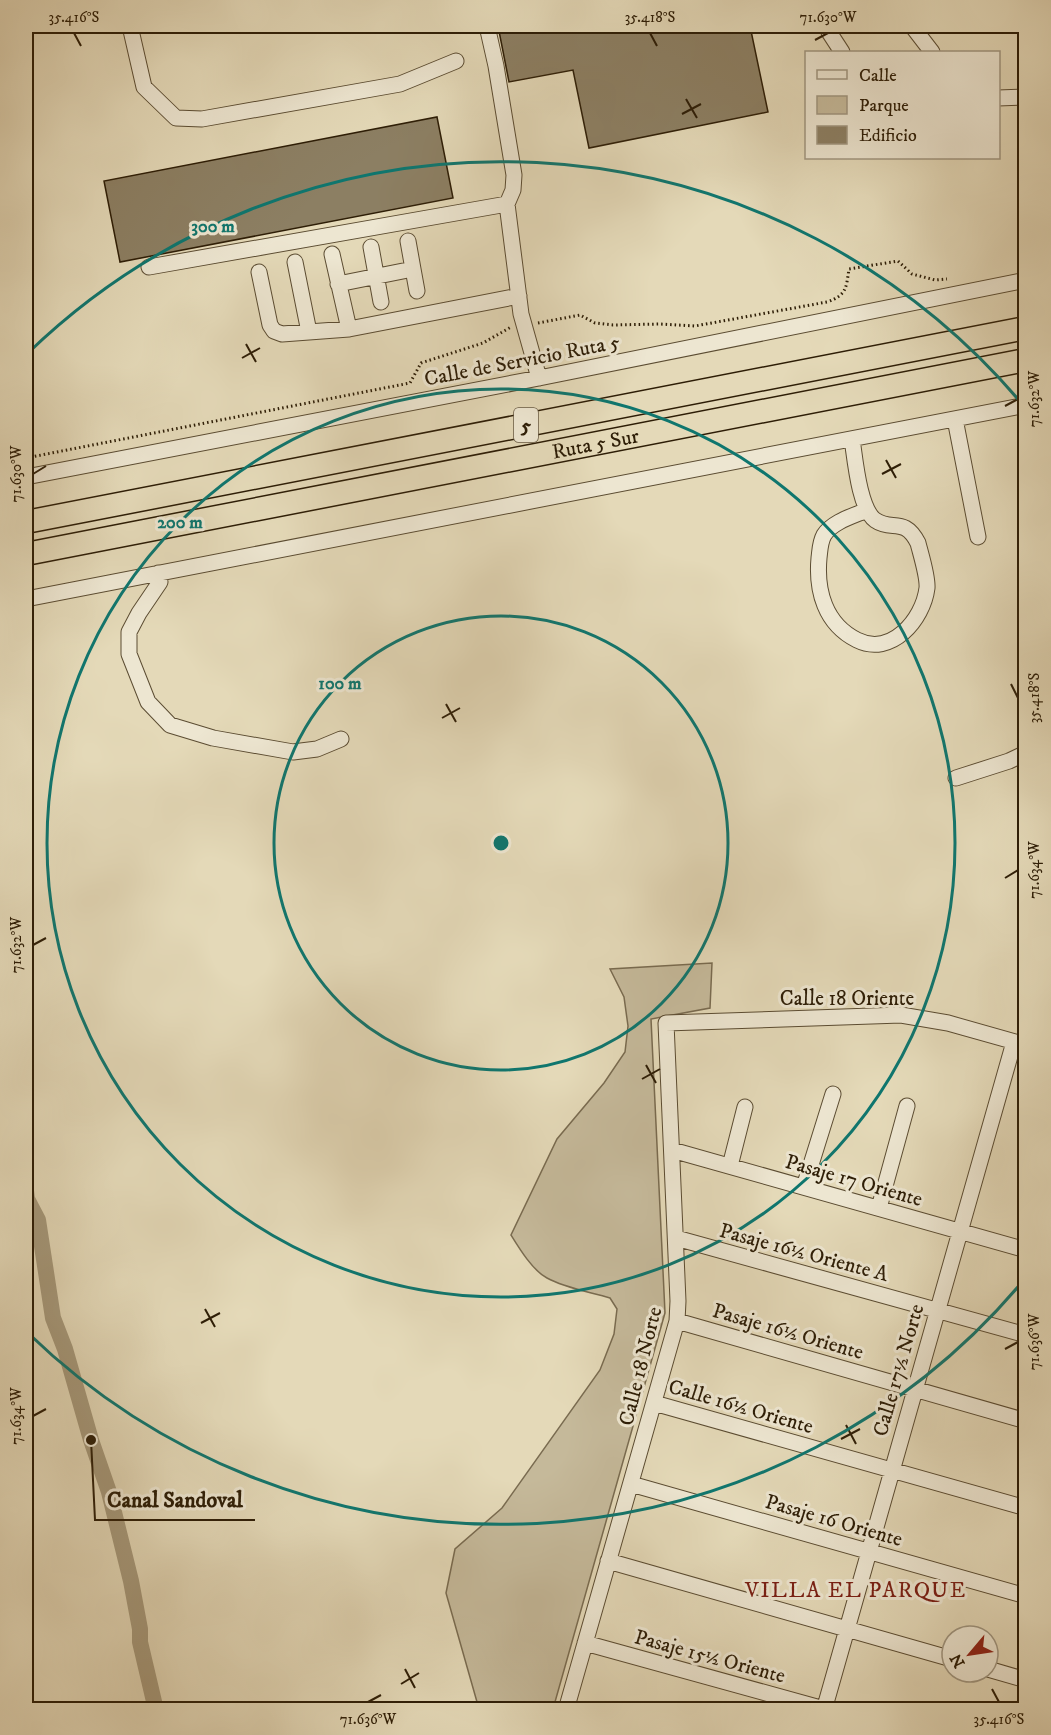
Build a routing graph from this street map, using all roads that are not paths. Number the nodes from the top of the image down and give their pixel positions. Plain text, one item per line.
1 (130, 26) edge
2 (487, 26) edge
3 (827, 26) edge
4 (912, 26) edge
5 (841, 51) edge
6 (932, 51) edge
7 (456, 62) dead end
8 (1026, 97) edge
9 (1000, 98) edge
10 (507, 204) junction
11 (408, 241) dead end
12 (371, 247) dead end
13 (332, 254) dead end
14 (295, 262) dead end
15 (149, 267) dead end
16 (413, 269) junction
17 (259, 272) dead end
18 (376, 276) junction
19 (1026, 280) edge
20 (338, 284) junction
21 (417, 291) dead end
22 (519, 296) junction
23 (381, 302) dead end
24 (1026, 328) edge
25 (350, 329) junction
26 (309, 332) junction
27 (1026, 360) edge
28 (539, 378) junction
29 (1026, 405) edge
30 (955, 419) junction
31 (852, 439) junction
32 (26, 477) edge
33 (867, 510) junction
34 (26, 522) edge
35 (978, 537) dead end
36 (26, 554) edge
37 (158, 573) junction
38 (26, 599) edge
39 (341, 739) dead end
40 (1026, 753) edge
41 (956, 778) dead end
42 (666, 1023) joint
43 (1020, 1044) edge
44 (833, 1094) dead end
45 (907, 1106) dead end
46 (745, 1107) dead end
47 (672, 1150) junction
48 (730, 1166) junction
49 (804, 1187) junction
50 (879, 1209) junction
51 (960, 1231) junction
52 (676, 1238) junction
53 (1026, 1250) edge
54 (937, 1310) junction
55 (677, 1321) junction
56 (1026, 1335) edge
57 (915, 1390) junction
58 (654, 1403) junction
59 (1026, 1421) edge
60 (892, 1470) junction
61 (631, 1484) junction
62 (1026, 1508) edge
63 (869, 1551) junction
64 (609, 1562) junction
65 (1026, 1596) edge
66 (847, 1629) junction
67 (585, 1643) junction
68 (940, 1656) edge
69 (1000, 1672) edge
70 (1026, 1680) edge
71 (824, 1709) edge
72 (566, 1710) edge

1 - 7 street
2 - 10 street
3 - 5 street
4 - 6 street
8 - 9 street
10 - 15 street
10 - 22 street
11 - 16 street
12 - 18 street
13 - 20 street
14 - 26 street
16 - 18 street
16 - 21 street
17 - 26 street
18 - 20 street
18 - 23 street
19 - 28 street, Calle de Servicio Ruta 5
20 - 25 street
22 - 25 street
22 - 28 street
24 - 34 highway, Ruta 5 Sur / 5
25 - 26 street
27 - 36 highway, Ruta 5 Sur / 5
28 - 32 street, Calle de Servicio Ruta 5
29 - 30 street
30 - 31 street
30 - 35 street
31 - 33 street
31 - 37 street
33 - 33 street
37 - 38 street
37 - 39 street
40 - 41 street
42 - 43 street, Calle 18 Oriente
42 - 47 street, Calle 18 Norte
43 - 51 street, Calle 17½ Norte
44 - 49 street
45 - 50 street
46 - 48 street
47 - 48 street, Pasaje 17 Oriente
47 - 52 street, Calle 18 Norte
48 - 49 street, Pasaje 17 Oriente
49 - 50 street, Pasaje 17 Oriente
50 - 51 street, Pasaje 17 Oriente
51 - 53 street, Pasaje 17 Oriente
51 - 54 street, Calle 17½ Norte
52 - 54 street, Pasaje 16½ Oriente A
52 - 55 street, Calle 18 Norte
54 - 56 street, Pasaje 16½ Oriente A
54 - 57 street, Calle 17½ Norte
55 - 57 street, Pasaje 16½ Oriente
55 - 58 street, Calle 18 Norte
57 - 59 street, Pasaje 16½ Oriente
57 - 60 street, Calle 17½ Norte
58 - 60 street, Calle 16½ Oriente
58 - 61 street, Calle 18 Norte
60 - 62 street, Calle 16½ Oriente
60 - 63 street, Calle 17½ Norte
61 - 63 street, Pasaje 16 Oriente
61 - 64 street, Calle 18 Norte
63 - 65 street, Pasaje 16 Oriente
63 - 66 street, Calle 17½ Norte
64 - 66 street
64 - 67 street, Calle 18 Norte
66 - 68 street
66 - 71 street, Calle 17½ Norte
67 - 71 street, Pasaje 15½ Oriente
67 - 72 street, Calle 18 Norte
69 - 70 street

